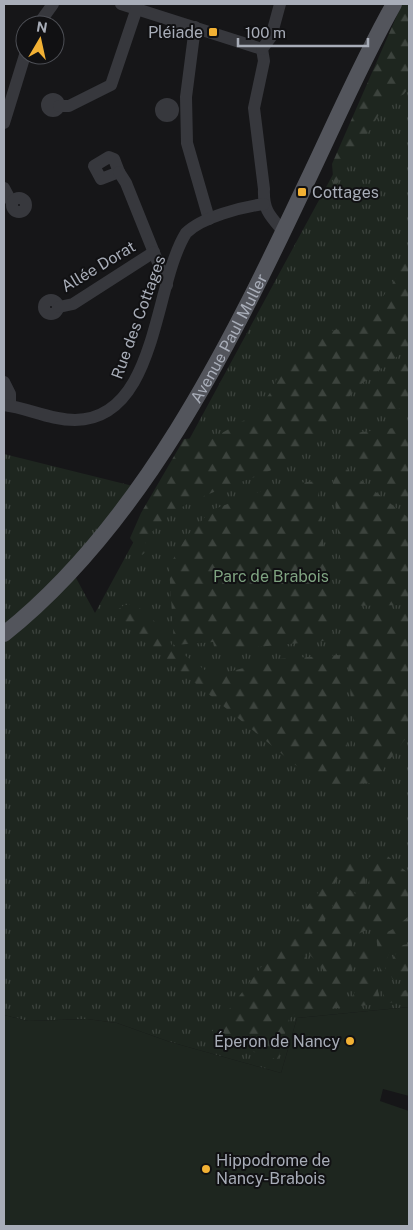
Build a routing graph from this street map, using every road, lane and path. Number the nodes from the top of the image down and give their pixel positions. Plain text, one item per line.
1 (53, 4) edge
2 (280, 4) edge
3 (394, 4) edge
4 (130, 6) edge
5 (45, 15) edge
6 (195, 27) junction
7 (262, 49) junction
8 (22, 65) edge
9 (186, 105) junction
10 (59, 106) dead end
11 (172, 108) dead end
12 (4, 122) edge
13 (119, 172) dead end
14 (4, 188) edge
15 (12, 203) dead end
16 (264, 204) junction
17 (209, 219) junction
18 (283, 231) junction
19 (152, 248) junction
20 (167, 285) junction
21 (59, 306) dead end
22 (4, 382) edge
23 (7, 406) edge
24 (4, 634) edge

1 - 5 street
2 - 7 street
3 - 18 main road, Avenue Paul Muller
4 - 6 street
4 - 10 street
6 - 7 street
6 - 9 street
7 - 16 street
8 - 12 street
9 - 11 street
9 - 17 street
13 - 19 street
14 - 15 street
16 - 17 street, Rue des Cottages
16 - 18 street
17 - 20 street, Rue des Cottages
18 - 24 main road, Avenue Paul Muller
19 - 20 street
19 - 21 street, Allée Dorat
20 - 23 street, Rue des Cottages
22 - 23 street

